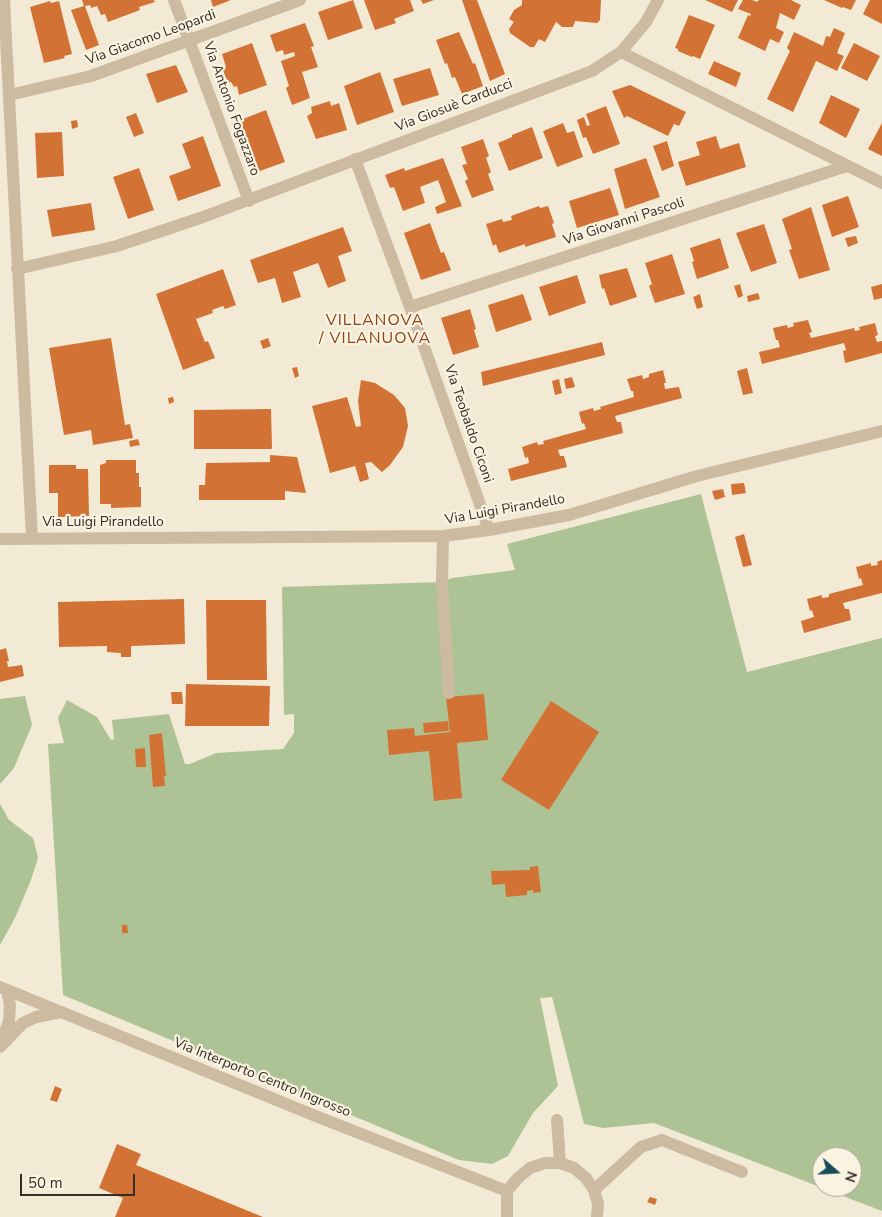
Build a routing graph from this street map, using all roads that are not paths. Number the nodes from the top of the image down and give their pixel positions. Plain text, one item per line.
1 (4, 0) edge
2 (174, 0) edge
3 (300, 0) edge
4 (658, 0) edge
5 (189, 40) junction
6 (621, 52) junction
7 (9, 95) junction
8 (356, 160) junction
9 (847, 166) junction
10 (882, 183) edge
11 (249, 201) junction
12 (17, 269) junction
13 (410, 306) junction
14 (882, 432) edge
15 (489, 530) junction
16 (443, 536) junction
17 (32, 538) junction
18 (0, 539) edge
19 (449, 693) dead end
20 (2, 991) edge
21 (62, 1012) junction
22 (0, 1046) edge
23 (557, 1120) dead end
24 (560, 1163) junction
25 (742, 1172) dead end
26 (594, 1190) junction
27 (507, 1192) junction
28 (507, 1217) edge
29 (597, 1217) edge

1 - 7 street
2 - 5 street, Via Antonio Fogazzaro
3 - 5 street, Via Giacomo Leopardi
4 - 6 street, Via Giosuè Carducci
5 - 7 street, Via Giacomo Leopardi
5 - 11 street, Via Antonio Fogazzaro
6 - 8 street, Via Giosuè Carducci
6 - 9 street
7 - 12 street
8 - 11 street, Via Giosuè Carducci
8 - 13 street, Via Teobaldo Ciconi
9 - 10 street
9 - 13 street, Via Giovanni Pascoli
11 - 12 street, Via Giosuè Carducci
12 - 17 street
13 - 15 street, Via Teobaldo Ciconi
14 - 15 street, Via Luigi Pirandello
15 - 16 street, Via Luigi Pirandello
16 - 17 street, Via Luigi Pirandello
16 - 19 street
17 - 18 street, Via Luigi Pirandello
20 - 21 street, Via Interporto Centro Ingrosso
20 - 22 street, Via Interporto Centro Ingrosso
21 - 22 street
21 - 27 street, Via Interporto Centro Ingrosso
23 - 24 street
24 - 26 street
24 - 27 street
25 - 26 street
26 - 29 street
27 - 28 street

